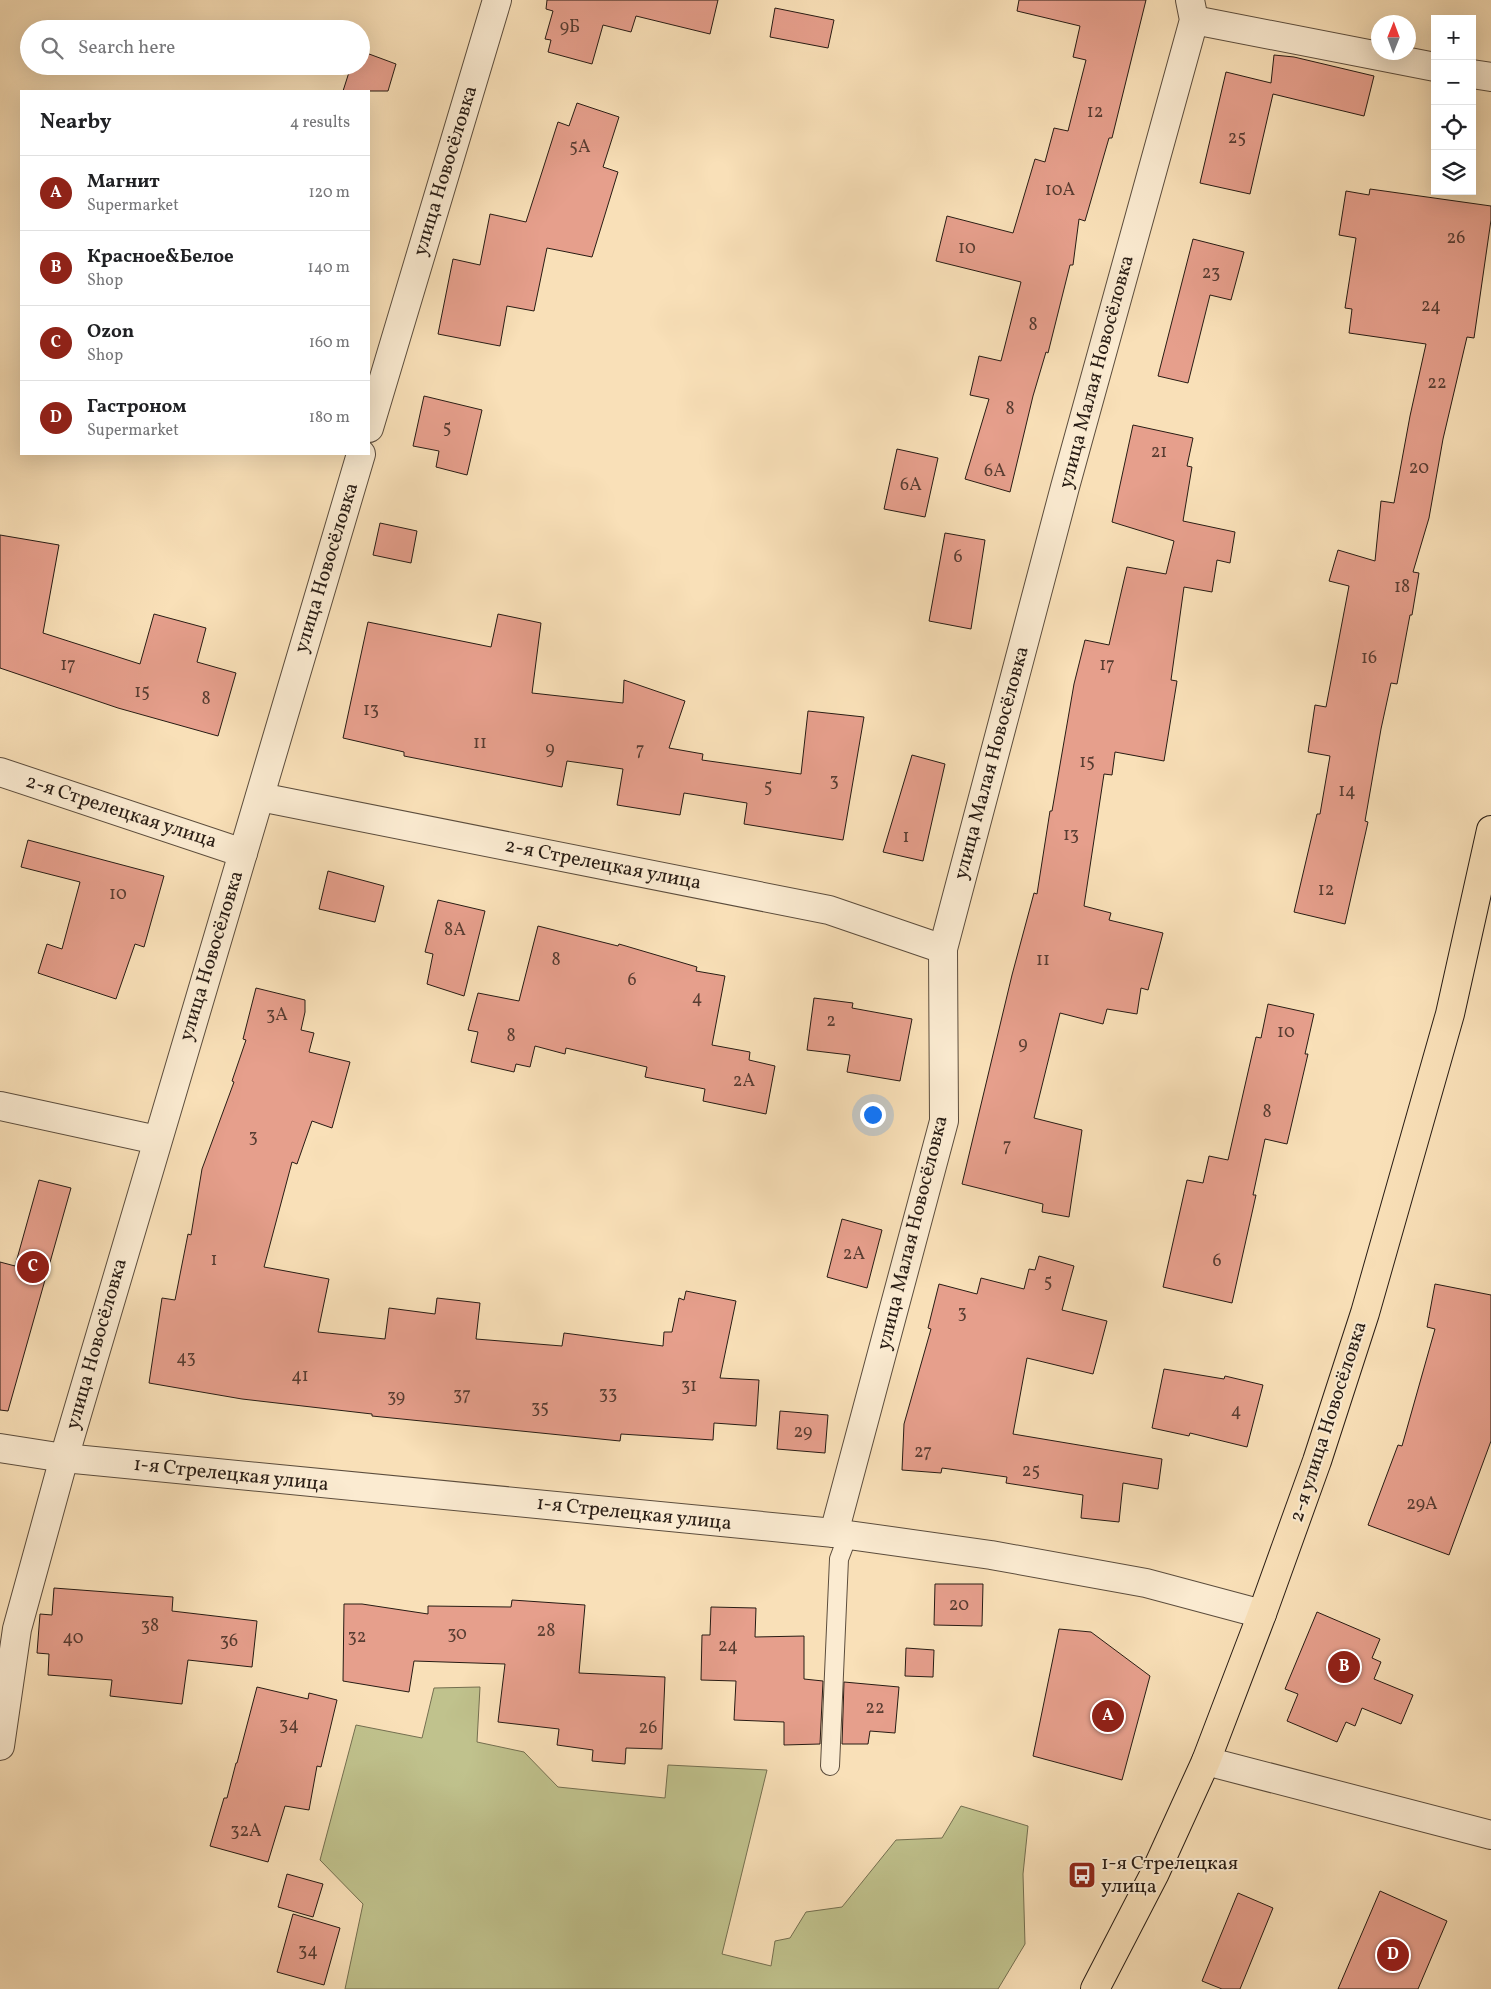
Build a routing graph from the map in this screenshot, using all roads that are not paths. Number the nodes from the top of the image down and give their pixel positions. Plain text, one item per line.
1 (496, 0) edge
2 (1192, 10) edge
3 (1431, 66) edge
4 (1476, 75) edge
5 (1491, 78) edge
6 (370, 425) edge
7 (361, 455) edge
8 (0, 772) edge
9 (260, 797) junction
10 (1491, 830) edge
11 (243, 853) junction
12 (943, 949) junction
13 (0, 1106) edge
14 (157, 1140) junction
15 (0, 1448) edge
16 (64, 1458) junction
17 (841, 1534) junction
18 (1262, 1614) junction
19 (0, 1746) edge
20 (1206, 1761) junction
21 (830, 1766) dead end
22 (1491, 1835) edge
23 (1095, 1989) edge

1 - 6 street, улица Новосёловка
2 - 3 street
2 - 12 street, улица Малая Новосёловка
4 - 5 street
7 - 9 street, улица Новосёловка
8 - 11 street, 2-я Стрелецкая улица
9 - 11 street, улица Новосёловка
9 - 12 street, 2-я Стрелецкая улица
10 - 18 main road, 2-я улица Новосёловка
11 - 14 street, улица Новосёловка
12 - 17 street, улица Малая Новосёловка
13 - 14 street
14 - 16 street, улица Новосёловка
15 - 16 street, 1-я Стрелецкая улица
16 - 17 street, 1-я Стрелецкая улица
16 - 19 street, улица Новосёловка
17 - 18 street, 1-я Стрелецкая улица
17 - 21 lane
18 - 20 main road, 2-я улица Новосёловка
20 - 22 street
20 - 23 main road, 2-я улица Новосёловка

